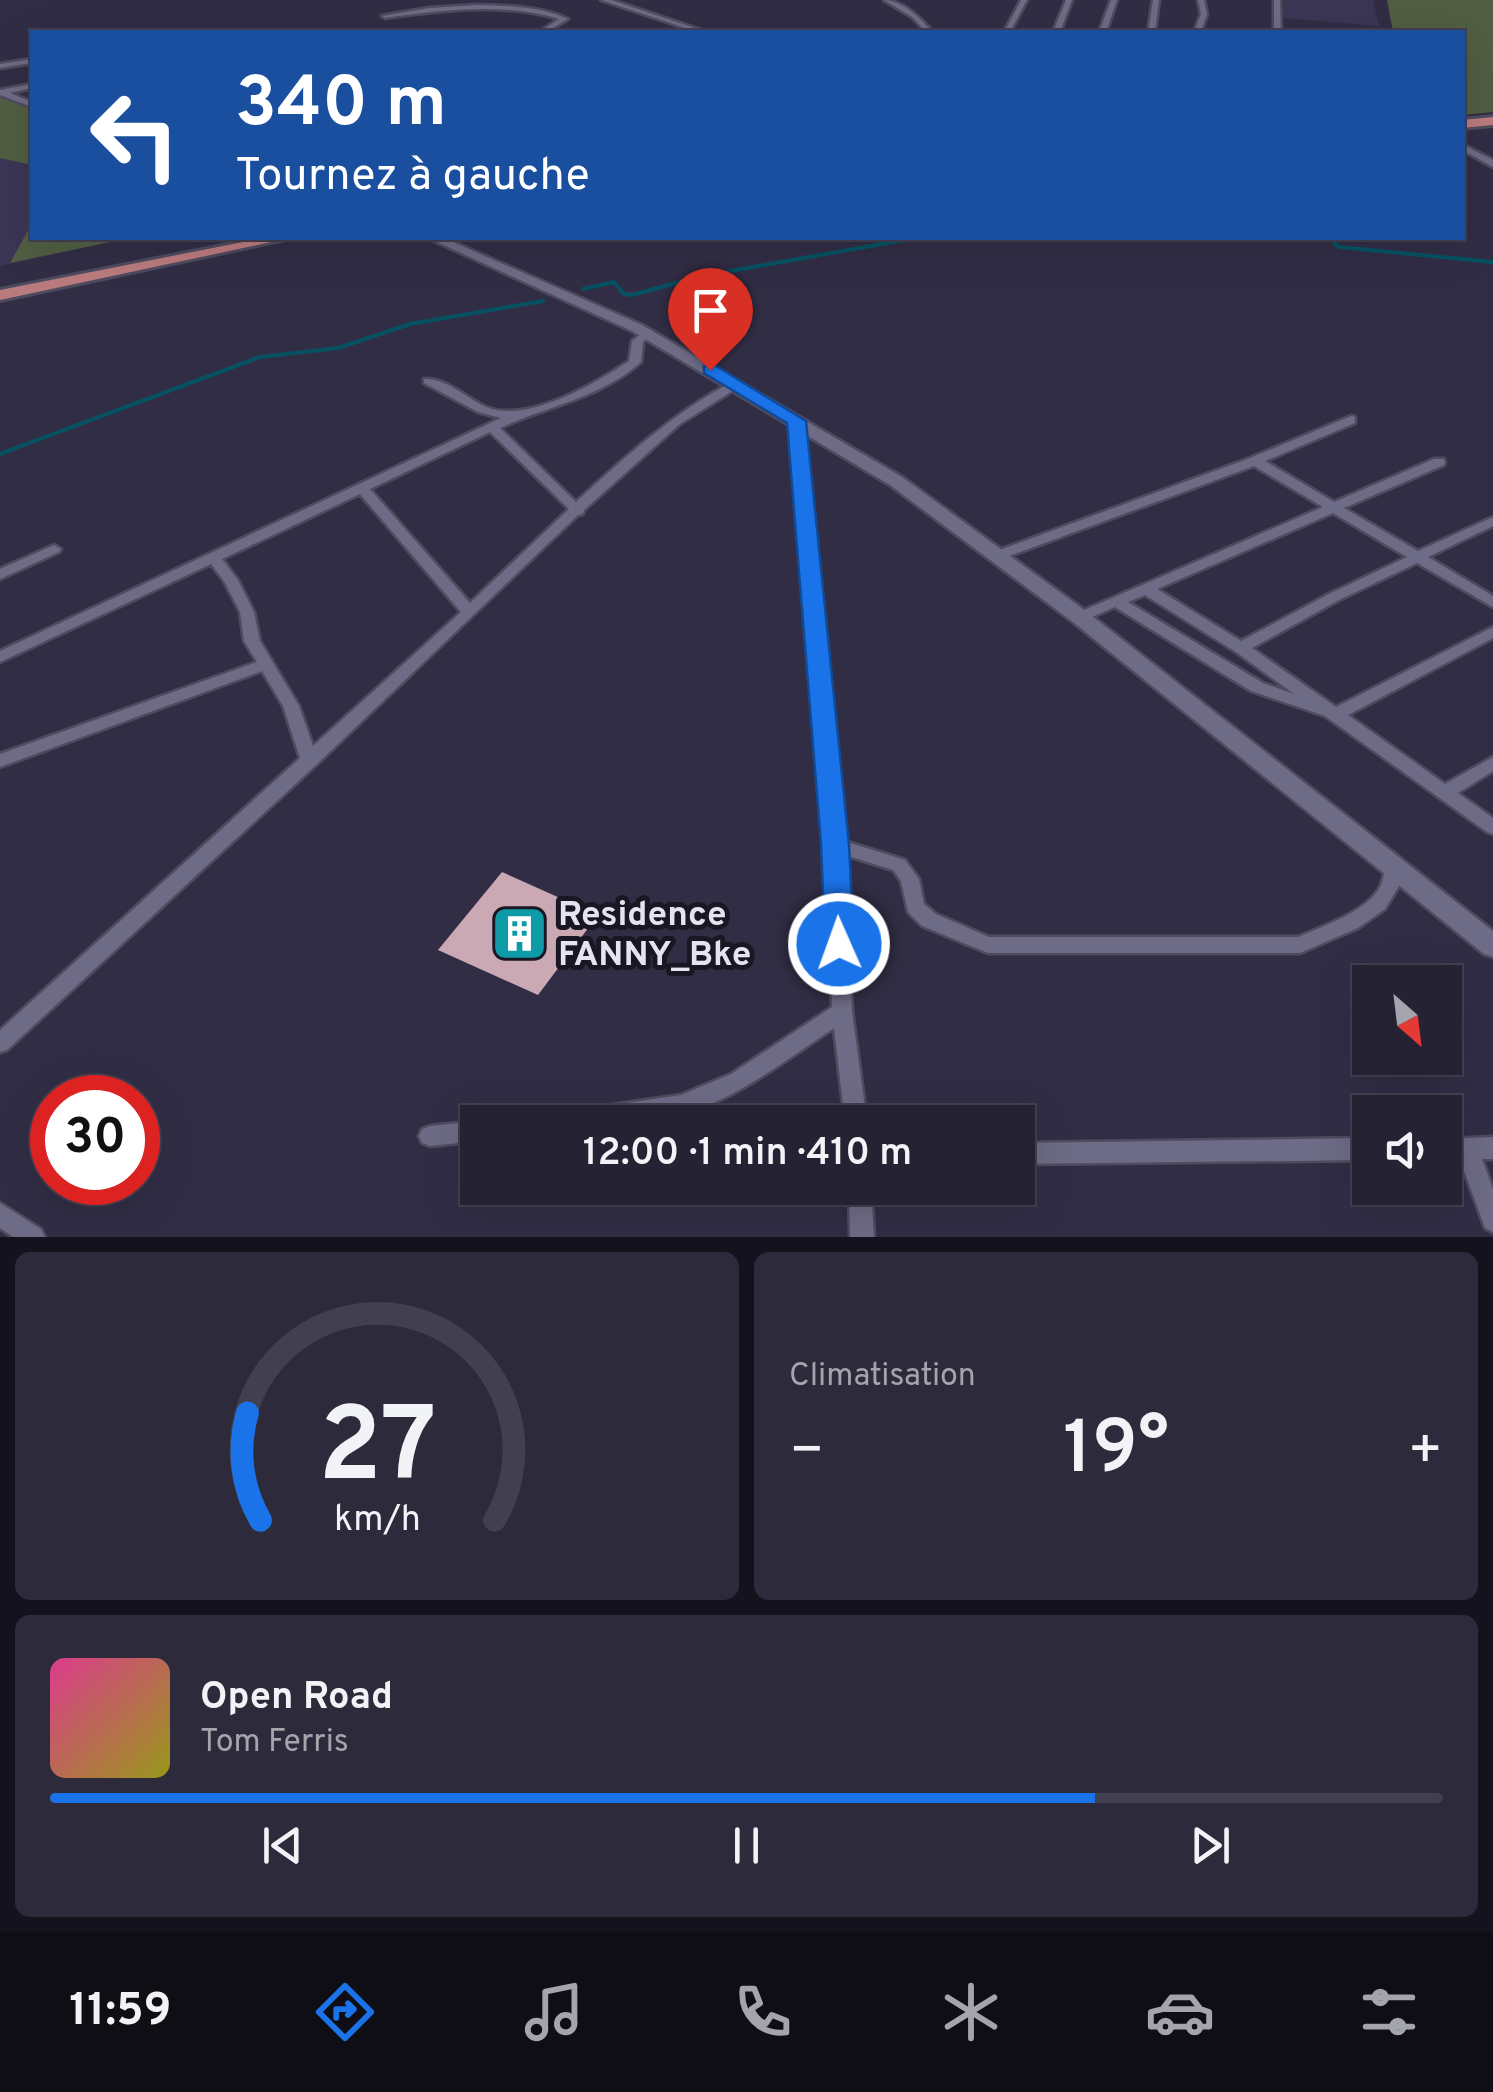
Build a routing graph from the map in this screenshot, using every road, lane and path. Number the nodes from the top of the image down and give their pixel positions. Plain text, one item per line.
1 (604, 0) edge
2 (887, 0) edge
3 (1024, 0) edge
4 (1069, 0) edge
5 (1114, 0) edge
6 (1156, 0) edge
7 (1191, 0) edge
8 (1201, 0) edge
9 (1277, 0) edge
10 (457, 1) edge
11 (523, 5) junction
12 (487, 13) dead end
13 (386, 16) dead end
14 (545, 30) edge
15 (697, 30) edge
16 (927, 30) edge
17 (1009, 30) edge
18 (1057, 30) edge
19 (1103, 30) edge
20 (1151, 30) edge
21 (1199, 30) edge
22 (1278, 30) edge
23 (30, 61) edge
24 (0, 66) edge
25 (30, 86) edge
26 (1, 93) edge
27 (30, 104) edge
28 (1493, 121) edge
29 (1465, 124) edge
30 (1465, 152) edge
31 (1493, 154) edge
32 (1474, 156) junction
33 (1493, 164) edge
34 (273, 240) edge
35 (438, 240) edge
36 (0, 296) edge
37 (646, 333) junction
38 (428, 381) dead end
39 (736, 385) junction
40 (519, 414) junction
41 (1351, 420) dead end
42 (796, 421) junction
43 (492, 428) junction
44 (1255, 461) junction
45 (1439, 462) dead end
46 (362, 487) junction
47 (1332, 508) junction
48 (578, 510) junction
49 (1493, 521) edge
50 (54, 550) dead end
51 (998, 555) junction
52 (214, 558) junction
53 (1417, 558) junction
54 (0, 575) edge
55 (1146, 589) junction
56 (1117, 602) junction
57 (1493, 602) edge
58 (469, 612) junction
59 (1080, 617) junction
60 (1493, 632) edge
61 (1241, 648) junction
62 (0, 657) edge
63 (264, 664) junction
64 (1337, 714) junction
65 (0, 761) edge
66 (310, 761) junction
67 (1493, 763) edge
68 (1446, 792) junction
69 (1493, 828) edge
70 (835, 844) junction
71 (1394, 866) junction
72 (1493, 946) edge
73 (842, 1010) junction
74 (0, 1043) edge
75 (675, 1105) edge
76 (854, 1105) edge
77 (460, 1133) edge
78 (430, 1136) dead end
79 (1493, 1148) edge
80 (1352, 1149) edge
81 (1462, 1150) edge
82 (1035, 1154) edge
83 (1462, 1161) edge
84 (861, 1205) edge
85 (0, 1214) edge
86 (1493, 1220) edge
87 (32, 1237) edge
88 (862, 1237) edge

1 - 15 street
2 - 16 street
3 - 17 street
4 - 18 street
5 - 19 street
6 - 20 street
7 - 8 street
8 - 21 street
9 - 22 street
10 - 11 street
10 - 13 street
11 - 12 street
11 - 14 street
23 - 24 street
25 - 26 street
26 - 27 street
28 - 29 main road
30 - 32 street
31 - 32 street
32 - 33 street
34 - 36 main road
35 - 37 main road
37 - 39 main road
37 - 40 street
38 - 40 street
39 - 42 main road
39 - 48 street
40 - 43 street
41 - 44 street
42 - 51 main road
42 - 70 street
43 - 46 street
43 - 48 street
44 - 47 street
44 - 51 street
45 - 47 street
46 - 52 street
46 - 58 street
47 - 53 street
47 - 55 street
48 - 58 street
49 - 53 street
50 - 54 street
51 - 59 main road
52 - 62 street
52 - 63 street
53 - 57 street
53 - 61 street
55 - 56 street
55 - 61 street
56 - 59 street
56 - 64 street
58 - 66 street
59 - 71 main road
60 - 64 street
61 - 64 street
63 - 65 street
63 - 66 street
64 - 68 street
66 - 74 street
67 - 68 street
68 - 69 street
70 - 71 street
70 - 73 street
71 - 72 main road
73 - 75 street
73 - 76 street
77 - 78 street
79 - 81 street
80 - 82 street
83 - 86 street
84 - 88 street
85 - 87 street

